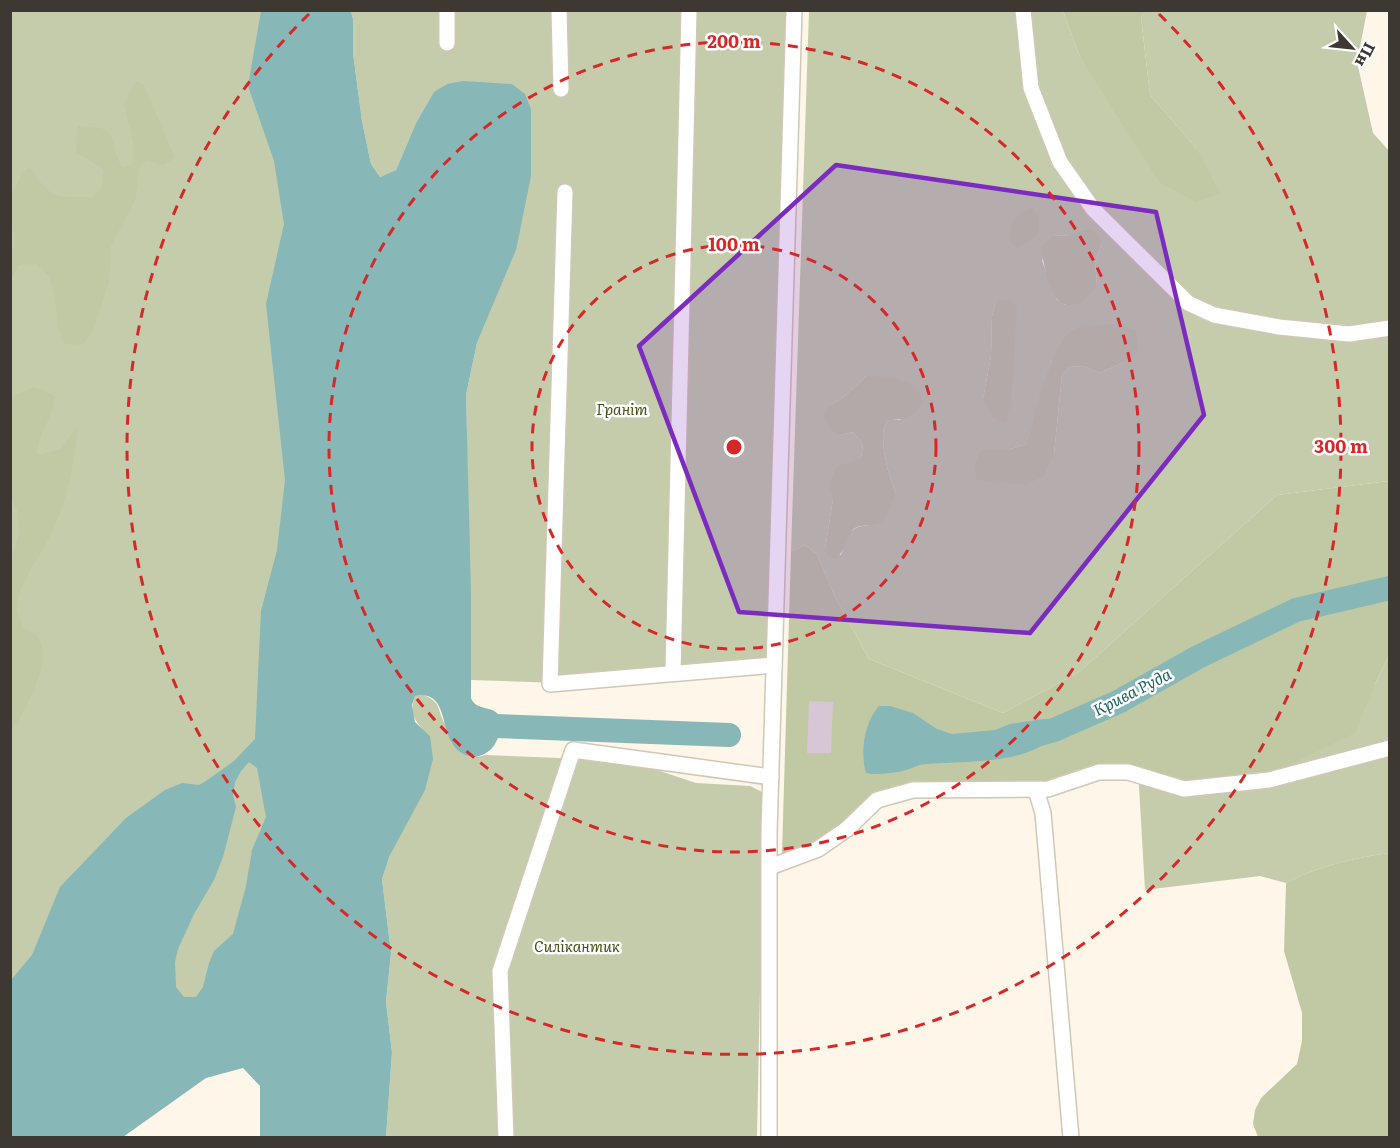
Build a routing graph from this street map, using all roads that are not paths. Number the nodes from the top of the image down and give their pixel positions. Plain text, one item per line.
1 (447, 10) edge
2 (558, 10) edge
3 (689, 10) edge
4 (794, 10) edge
5 (1023, 10) edge
6 (447, 43) dead end
7 (561, 89) dead end
8 (565, 192) dead end
9 (1389, 328) edge
10 (774, 665) junction
11 (673, 673) junction
12 (1389, 748) edge
13 (771, 777) junction
14 (1036, 790) junction
15 (770, 867) junction
16 (506, 1137) edge
17 (769, 1137) edge
18 (1071, 1137) edge

1 - 6 street
2 - 7 street
3 - 11 street
4 - 10 street
5 - 9 street
8 - 11 street
10 - 11 street
10 - 13 street
12 - 14 street
13 - 15 street
13 - 16 street
14 - 15 street
14 - 18 street
15 - 17 street

